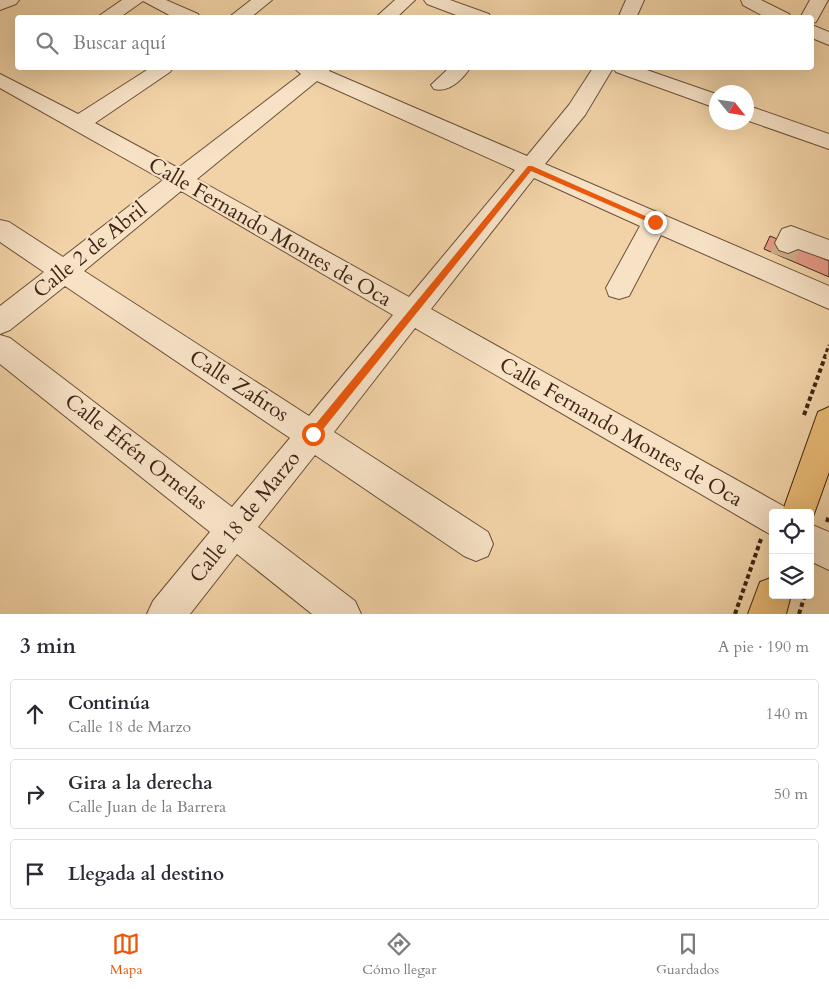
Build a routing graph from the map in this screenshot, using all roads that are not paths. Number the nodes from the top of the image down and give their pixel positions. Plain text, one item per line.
1 (10, 0) edge
2 (135, 0) edge
3 (151, 0) edge
4 (263, 0) edge
5 (406, 0) edge
6 (433, 0) edge
7 (820, 0) edge
8 (749, 2) dead end
9 (0, 5) edge
10 (110, 15) edge
11 (184, 15) edge
12 (241, 15) edge
13 (388, 15) edge
14 (474, 15) edge
15 (776, 15) edge
16 (811, 15) edge
17 (814, 32) edge
18 (829, 39) edge
19 (159, 70) edge
20 (312, 70) edge
21 (315, 70) edge
22 (458, 70) edge
23 (602, 70) edge
24 (629, 70) edge
25 (7, 78) edge
26 (441, 85) dead end
27 (709, 99) edge
28 (754, 115) edge
29 (78, 124) junction
30 (829, 142) edge
31 (530, 168) junction
32 (179, 179) junction
33 (655, 222) junction
34 (0, 229) edge
35 (829, 250) edge
36 (782, 258) junction
37 (65, 270) junction
38 (619, 288) dead end
39 (829, 298) edge
40 (412, 313) junction
41 (0, 322) edge
42 (0, 347) edge
43 (829, 422) edge
44 (313, 434) junction
45 (800, 509) edge
46 (769, 517) edge
47 (235, 529) junction
48 (814, 543) edge
49 (476, 544) dead end
50 (829, 552) edge
51 (772, 599) edge
52 (166, 614) edge
53 (342, 614) edge
54 (767, 614) edge

1 - 9 street
2 - 10 street
3 - 11 street
4 - 12 street
5 - 13 street
6 - 14 street
7 - 16 street
8 - 15 street
17 - 18 street
19 - 29 street
20 - 32 street, Calle 2 de Abril
21 - 31 street
22 - 26 street
23 - 31 street, Calle 18 de Marzo
24 - 27 street
25 - 29 street, Calle Fernando Montes de Oca
28 - 30 street
29 - 32 street, Calle Fernando Montes de Oca
31 - 33 street
31 - 40 street, Calle 18 de Marzo
32 - 37 street, Calle 2 de Abril
32 - 40 street, Calle Fernando Montes de Oca
33 - 36 street
33 - 38 street
34 - 37 street, Calle Zafiros
35 - 36 street
36 - 39 street
37 - 41 street, Calle 2 de Abril
37 - 44 street, Calle Zafiros
40 - 44 street, Calle 18 de Marzo
40 - 46 street, Calle Fernando Montes de Oca
42 - 47 street, Calle Efrén Ornelas
43 - 45 main road
44 - 47 street, Calle 18 de Marzo
44 - 49 street, Calle Zafiros
47 - 52 street, Calle 18 de Marzo
47 - 53 street, Calle Efrén Ornelas
48 - 50 street
51 - 54 main road

